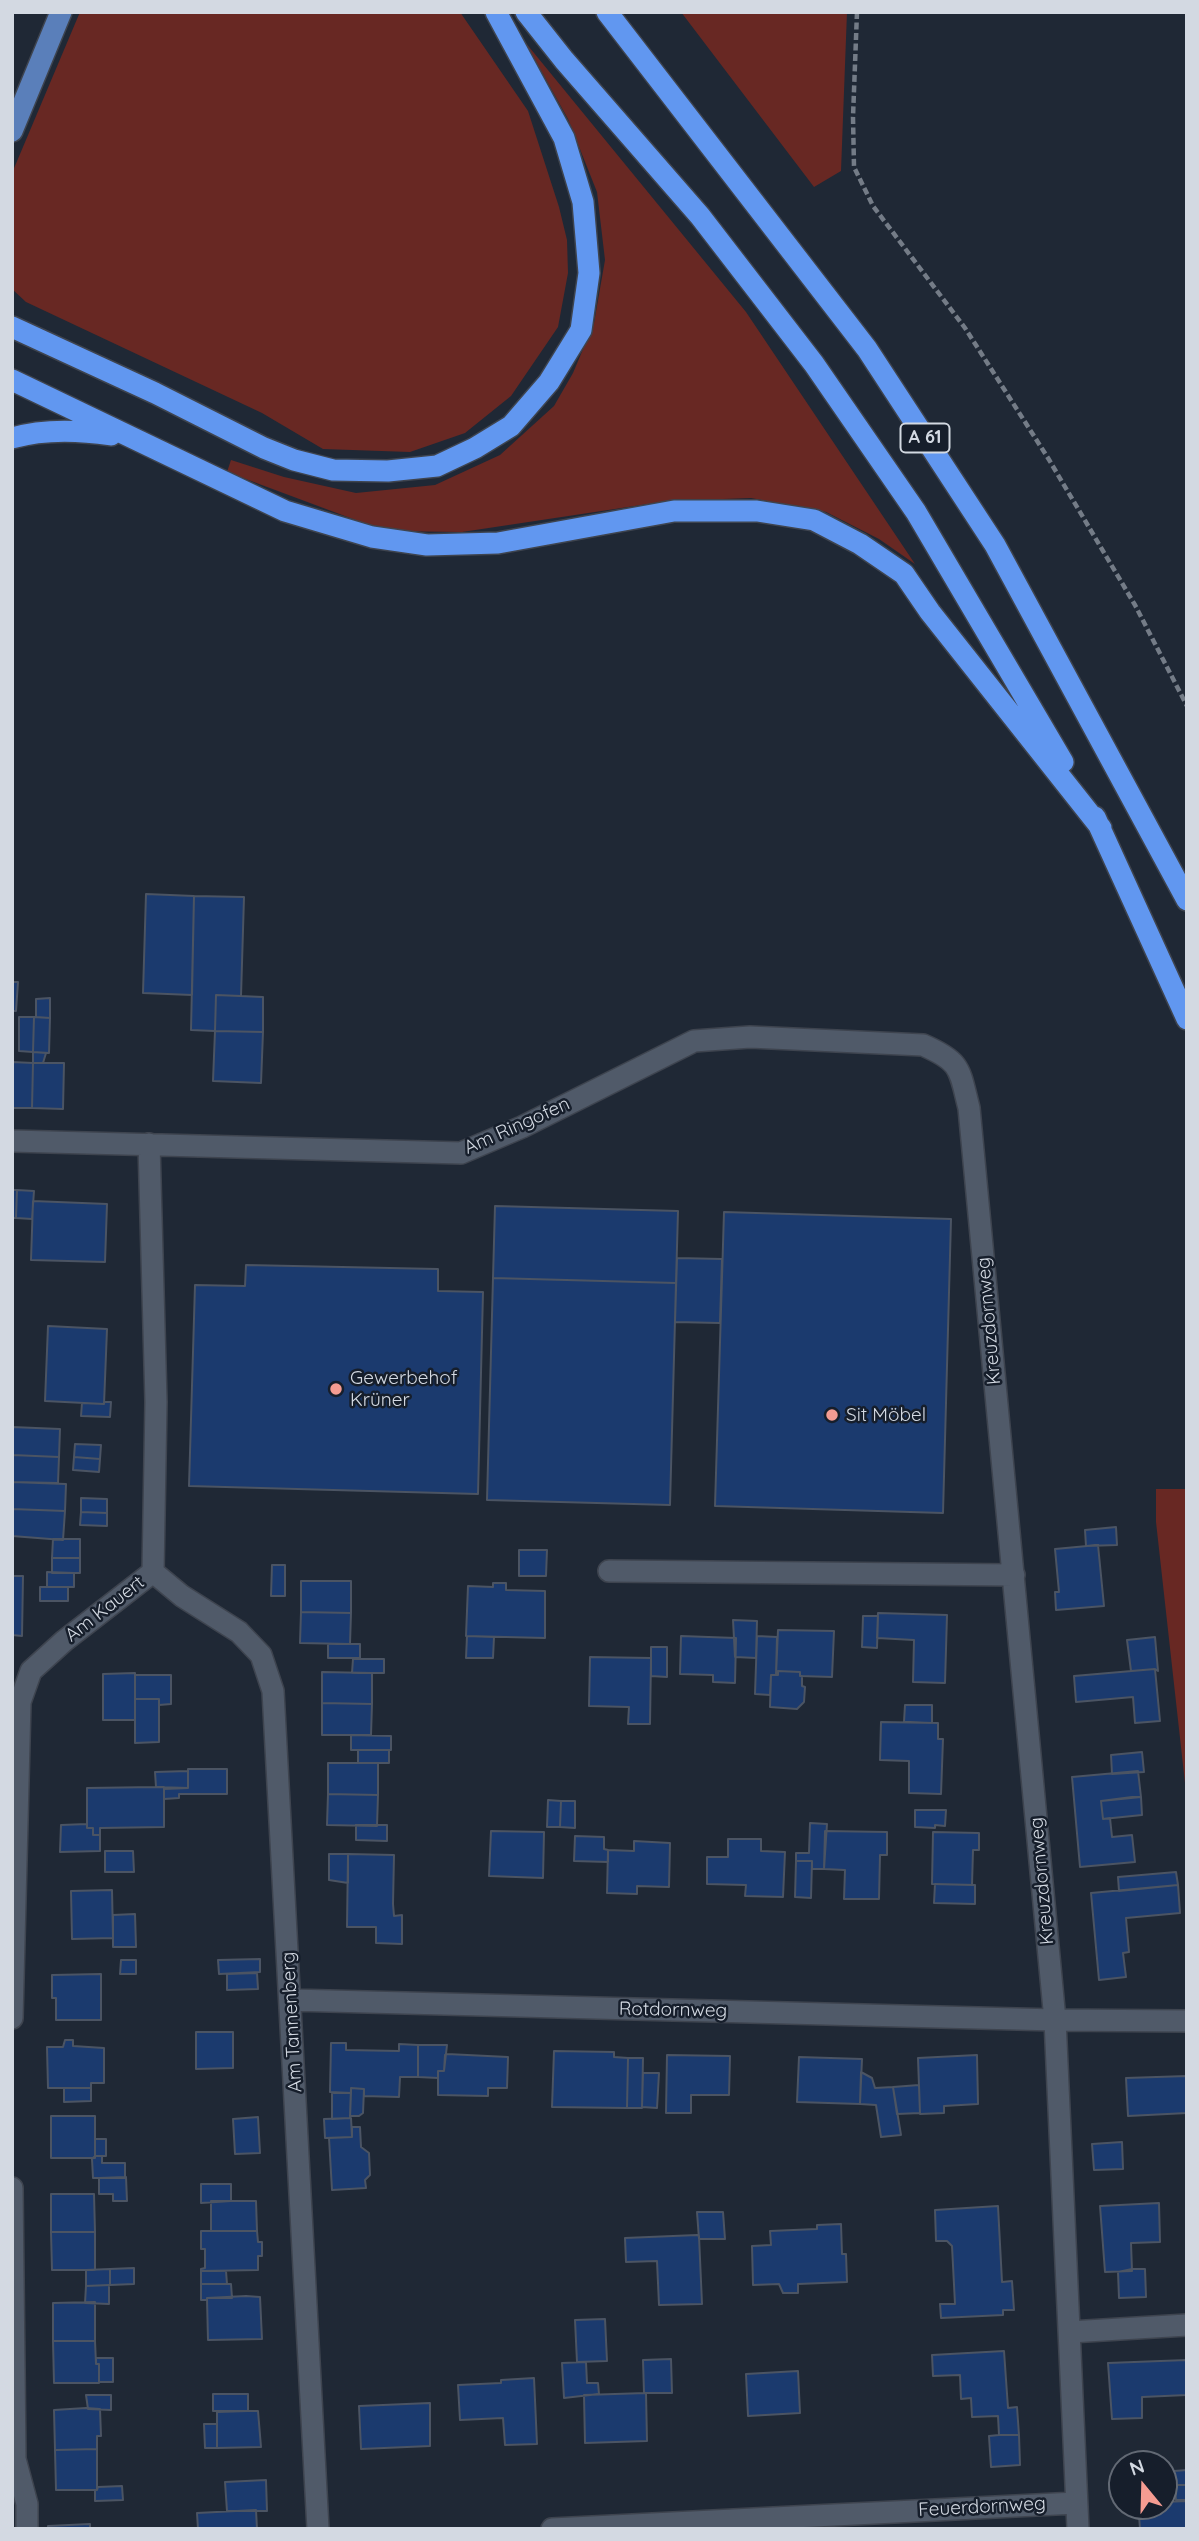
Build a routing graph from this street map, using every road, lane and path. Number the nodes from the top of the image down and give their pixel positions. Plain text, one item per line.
1 (61, 12) edge
2 (496, 12) edge
3 (526, 12) edge
4 (607, 12) edge
5 (857, 12) edge
6 (12, 131) edge
7 (12, 327) edge
8 (12, 380) edge
9 (12, 438) edge
10 (131, 438) junction
11 (1187, 706) edge
12 (1101, 828) junction
13 (1187, 900) edge
14 (1187, 1018) edge
15 (959, 1068) joint
16 (12, 1141) edge
17 (149, 1144) junction
18 (609, 1571) dead end
19 (153, 1572) junction
20 (1014, 1575) junction
21 (290, 2000) junction
22 (12, 2018) edge
23 (1055, 2020) junction
24 (1187, 2021) edge
25 (12, 2188) edge
26 (1187, 2325) edge
27 (1070, 2332) junction
28 (14, 2461) edge
29 (1076, 2503) junction
30 (27, 2529) edge
31 (318, 2529) edge
32 (552, 2529) edge
33 (1078, 2529) edge

1 - 6 main road
2 - 7 highway
3 - 12 highway, A 61
4 - 13 highway, A 61
5 - 11 path
8 - 10 highway
9 - 10 highway
10 - 12 highway
12 - 14 highway, A 61
15 - 17 street, Am Ringofen
15 - 20 street, Kreuzdornweg
16 - 17 street, Am Ringofen
17 - 19 street, Am Kauert
18 - 20 street
19 - 21 street, Am Tannenberg
19 - 22 street, Am Kauert
20 - 23 street, Kreuzdornweg
21 - 23 street, Rotdornweg
21 - 31 street, Am Tannenberg
23 - 24 street
23 - 27 street, Kreuzdornweg
25 - 28 street
26 - 27 street
27 - 29 street, Kreuzdornweg
28 - 30 street
29 - 32 street, Feuerdornweg
29 - 33 street, Kreuzdornweg

